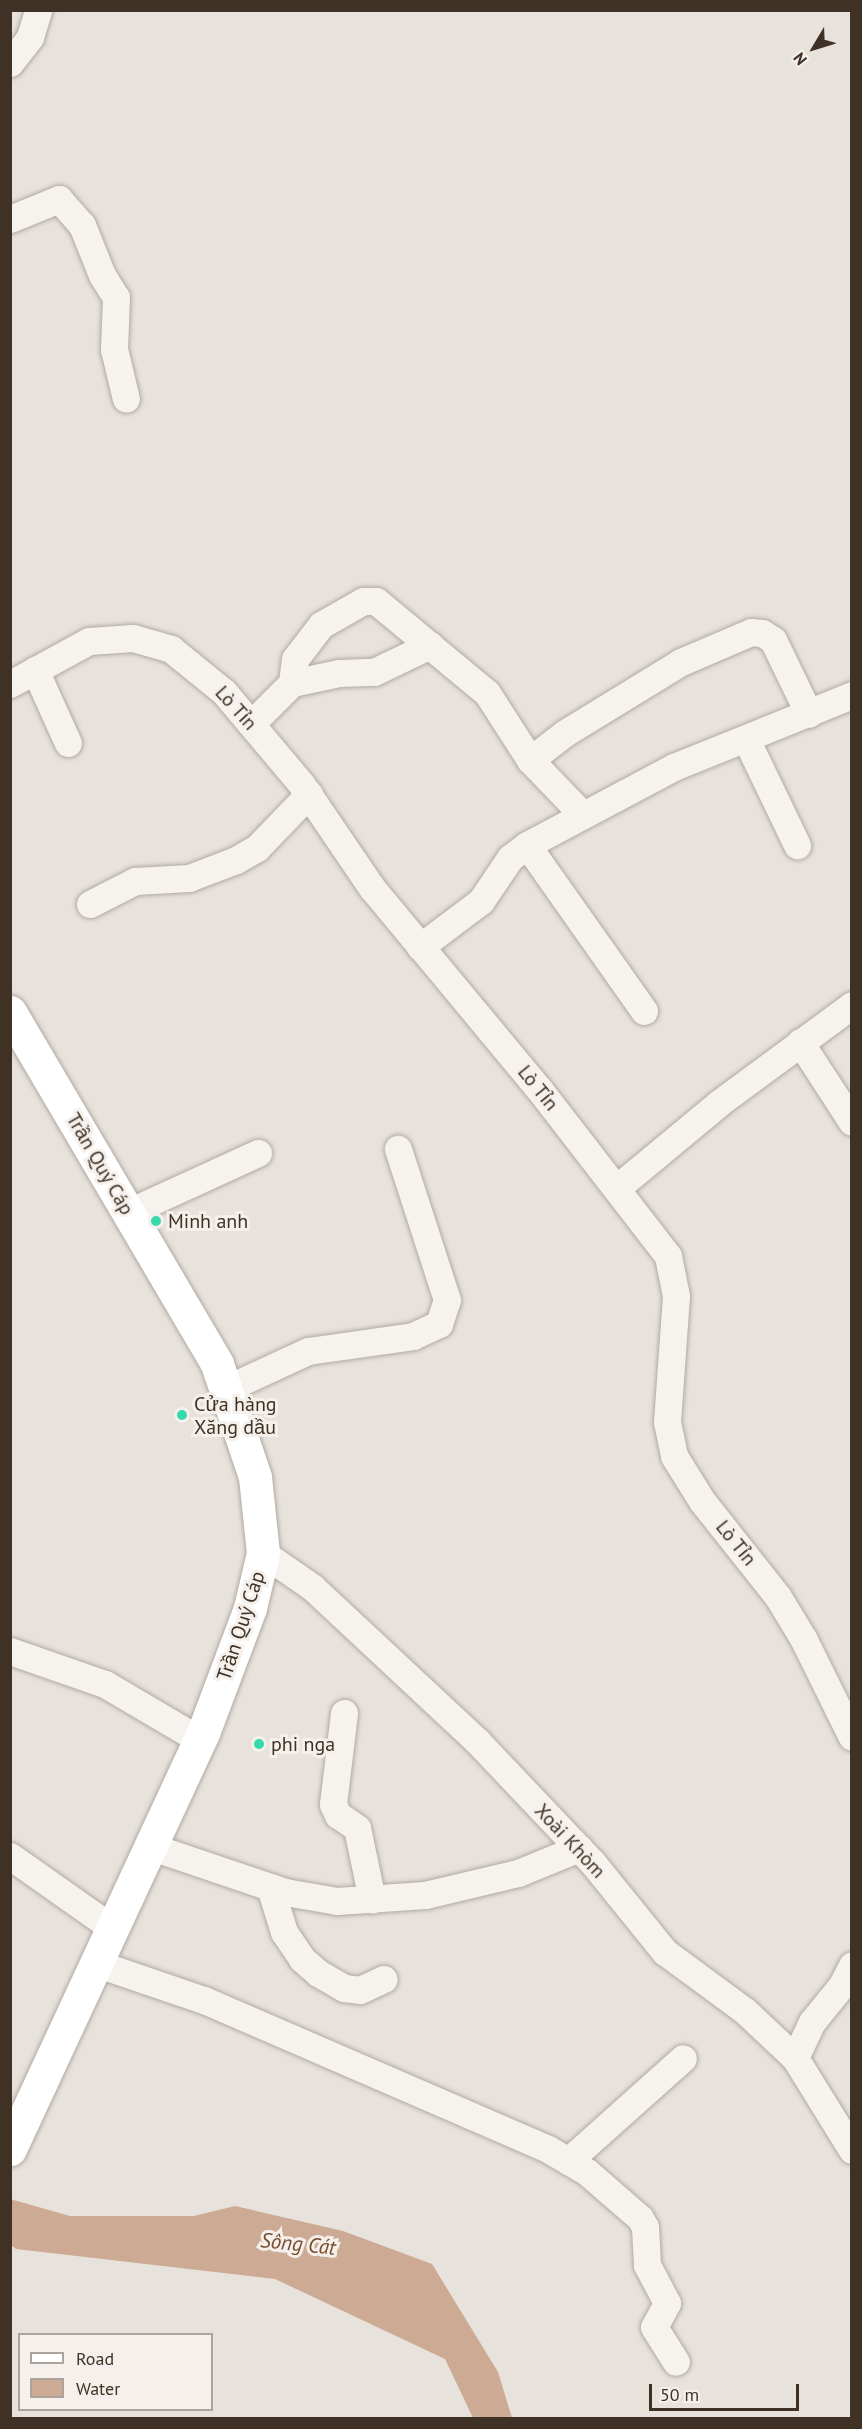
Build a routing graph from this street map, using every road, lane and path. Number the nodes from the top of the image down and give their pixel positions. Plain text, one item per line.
1 (38, 10) edge
2 (10, 63) edge
3 (11, 217) edge
4 (126, 399) dead end
5 (430, 645) junction
6 (35, 670) junction
7 (292, 683) junction
8 (10, 684) edge
9 (852, 696) edge
10 (809, 714) junction
11 (251, 724) junction
12 (746, 739) junction
13 (68, 743) dead end
14 (530, 760) junction
15 (309, 794) junction
16 (583, 815) junction
17 (527, 845) junction
18 (797, 845) dead end
19 (90, 904) dead end
20 (420, 946) junction
21 (852, 1005) edge
22 (644, 1011) dead end
23 (10, 1012) edge
24 (800, 1042) junction
25 (852, 1122) edge
26 (398, 1149) dead end
27 (258, 1153) dead end
28 (618, 1187) junction
29 (129, 1212) junction
30 (228, 1388) junction
31 (263, 1553) junction
32 (10, 1651) edge
33 (344, 1713) dead end
34 (852, 1737) edge
35 (200, 1740) junction
36 (152, 1847) junction
37 (579, 1848) junction
38 (10, 1856) edge
39 (270, 1887) junction
40 (372, 1899) junction
41 (112, 1928) junction
42 (98, 1964) junction
43 (852, 1965) edge
44 (384, 1979) dead end
45 (843, 1999) edge
46 (683, 2058) dead end
47 (795, 2058) junction
48 (11, 2148) edge
49 (852, 2150) edge
50 (568, 2161) junction
51 (676, 2362) dead end

1 - 2 street
3 - 4 street
5 - 7 street
5 - 7 street
5 - 14 street
6 - 8 street, Lò Tỉn
6 - 11 street, Lò Tỉn
6 - 13 street
7 - 11 street
9 - 10 street
10 - 12 street
10 - 14 street
11 - 15 street, Lò Tỉn
12 - 16 street
12 - 18 street
14 - 16 street
15 - 19 street
15 - 20 street, Lò Tỉn
16 - 17 street
17 - 20 street
17 - 22 street
20 - 28 street, Lò Tỉn
21 - 24 street
23 - 29 main road, Trần Quý Cáp
24 - 25 street
24 - 28 street
26 - 30 street
27 - 29 street
28 - 34 street, Lò Tỉn
29 - 30 main road, Trần Quý Cáp
30 - 31 main road, Trần Quý Cáp
31 - 35 main road, Trần Quý Cáp
31 - 37 street, Xoài Khòm
32 - 35 street
33 - 40 street
35 - 36 main road, Trần Quý Cáp
36 - 39 street
36 - 41 main road, Trần Quý Cáp
37 - 40 street
37 - 47 street, Xoài Khòm
38 - 41 street
39 - 40 street
39 - 44 street
41 - 42 main road, Trần Quý Cáp
42 - 48 main road, Trần Quý Cáp
42 - 50 street
43 - 45 street
45 - 47 street
46 - 50 street
47 - 49 street, Xoài Khòm
50 - 51 street

